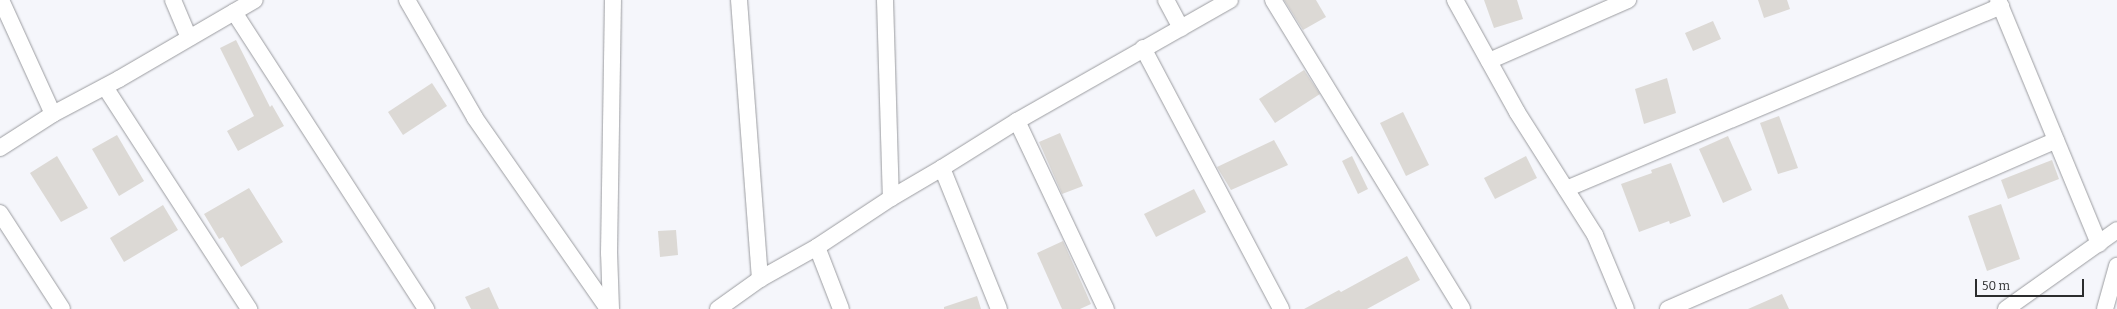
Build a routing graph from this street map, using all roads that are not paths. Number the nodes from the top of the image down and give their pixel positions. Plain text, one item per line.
1 (1, 0) edge
2 (173, 0) edge
3 (255, 0) edge
4 (407, 0) edge
5 (739, 0) edge
6 (885, 0) edge
7 (1166, 0) edge
8 (1230, 0) edge
9 (1273, 0) edge
10 (1455, 0) edge
11 (1628, 0) edge
12 (615, 1) edge
13 (1999, 3) edge
14 (234, 12) junction
15 (1181, 28) junction
16 (189, 38) junction
17 (1143, 48) junction
18 (1489, 61) junction
19 (105, 87) junction
20 (53, 114) junction
21 (1017, 121) junction
22 (2056, 140) junction
23 (0, 148) edge
24 (942, 168) junction
25 (1566, 189) junction
26 (891, 198) junction
27 (0, 213) edge
28 (2117, 230) edge
29 (2099, 244) junction
30 (817, 247) junction
31 (2117, 266) edge
32 (760, 279) junction
33 (62, 309) edge
34 (249, 309) edge
35 (426, 309) edge
36 (610, 309) edge
37 (718, 309) edge
38 (842, 309) edge
39 (999, 309) edge
40 (1106, 309) edge
41 (1281, 309) edge
42 (1462, 309) edge
43 (1626, 309) edge
44 (1668, 309) edge
45 (2006, 309) edge
46 (2105, 309) edge

1 - 20 street
2 - 16 street
3 - 14 street
4 - 36 street
5 - 32 street
6 - 26 street
7 - 15 street
8 - 15 street
9 - 42 street
10 - 18 street
11 - 18 street
12 - 36 street
13 - 22 street
13 - 25 street
14 - 16 street
14 - 35 street
15 - 17 street
16 - 19 street
17 - 21 street
17 - 41 street
18 - 25 street
19 - 20 street
19 - 34 street
20 - 23 street
21 - 24 street
21 - 40 street
22 - 29 street
22 - 44 street
24 - 26 street
24 - 39 street
25 - 43 street
26 - 30 street
27 - 33 street
28 - 29 street
29 - 45 street
30 - 32 street
30 - 38 street
31 - 46 street
32 - 37 street

